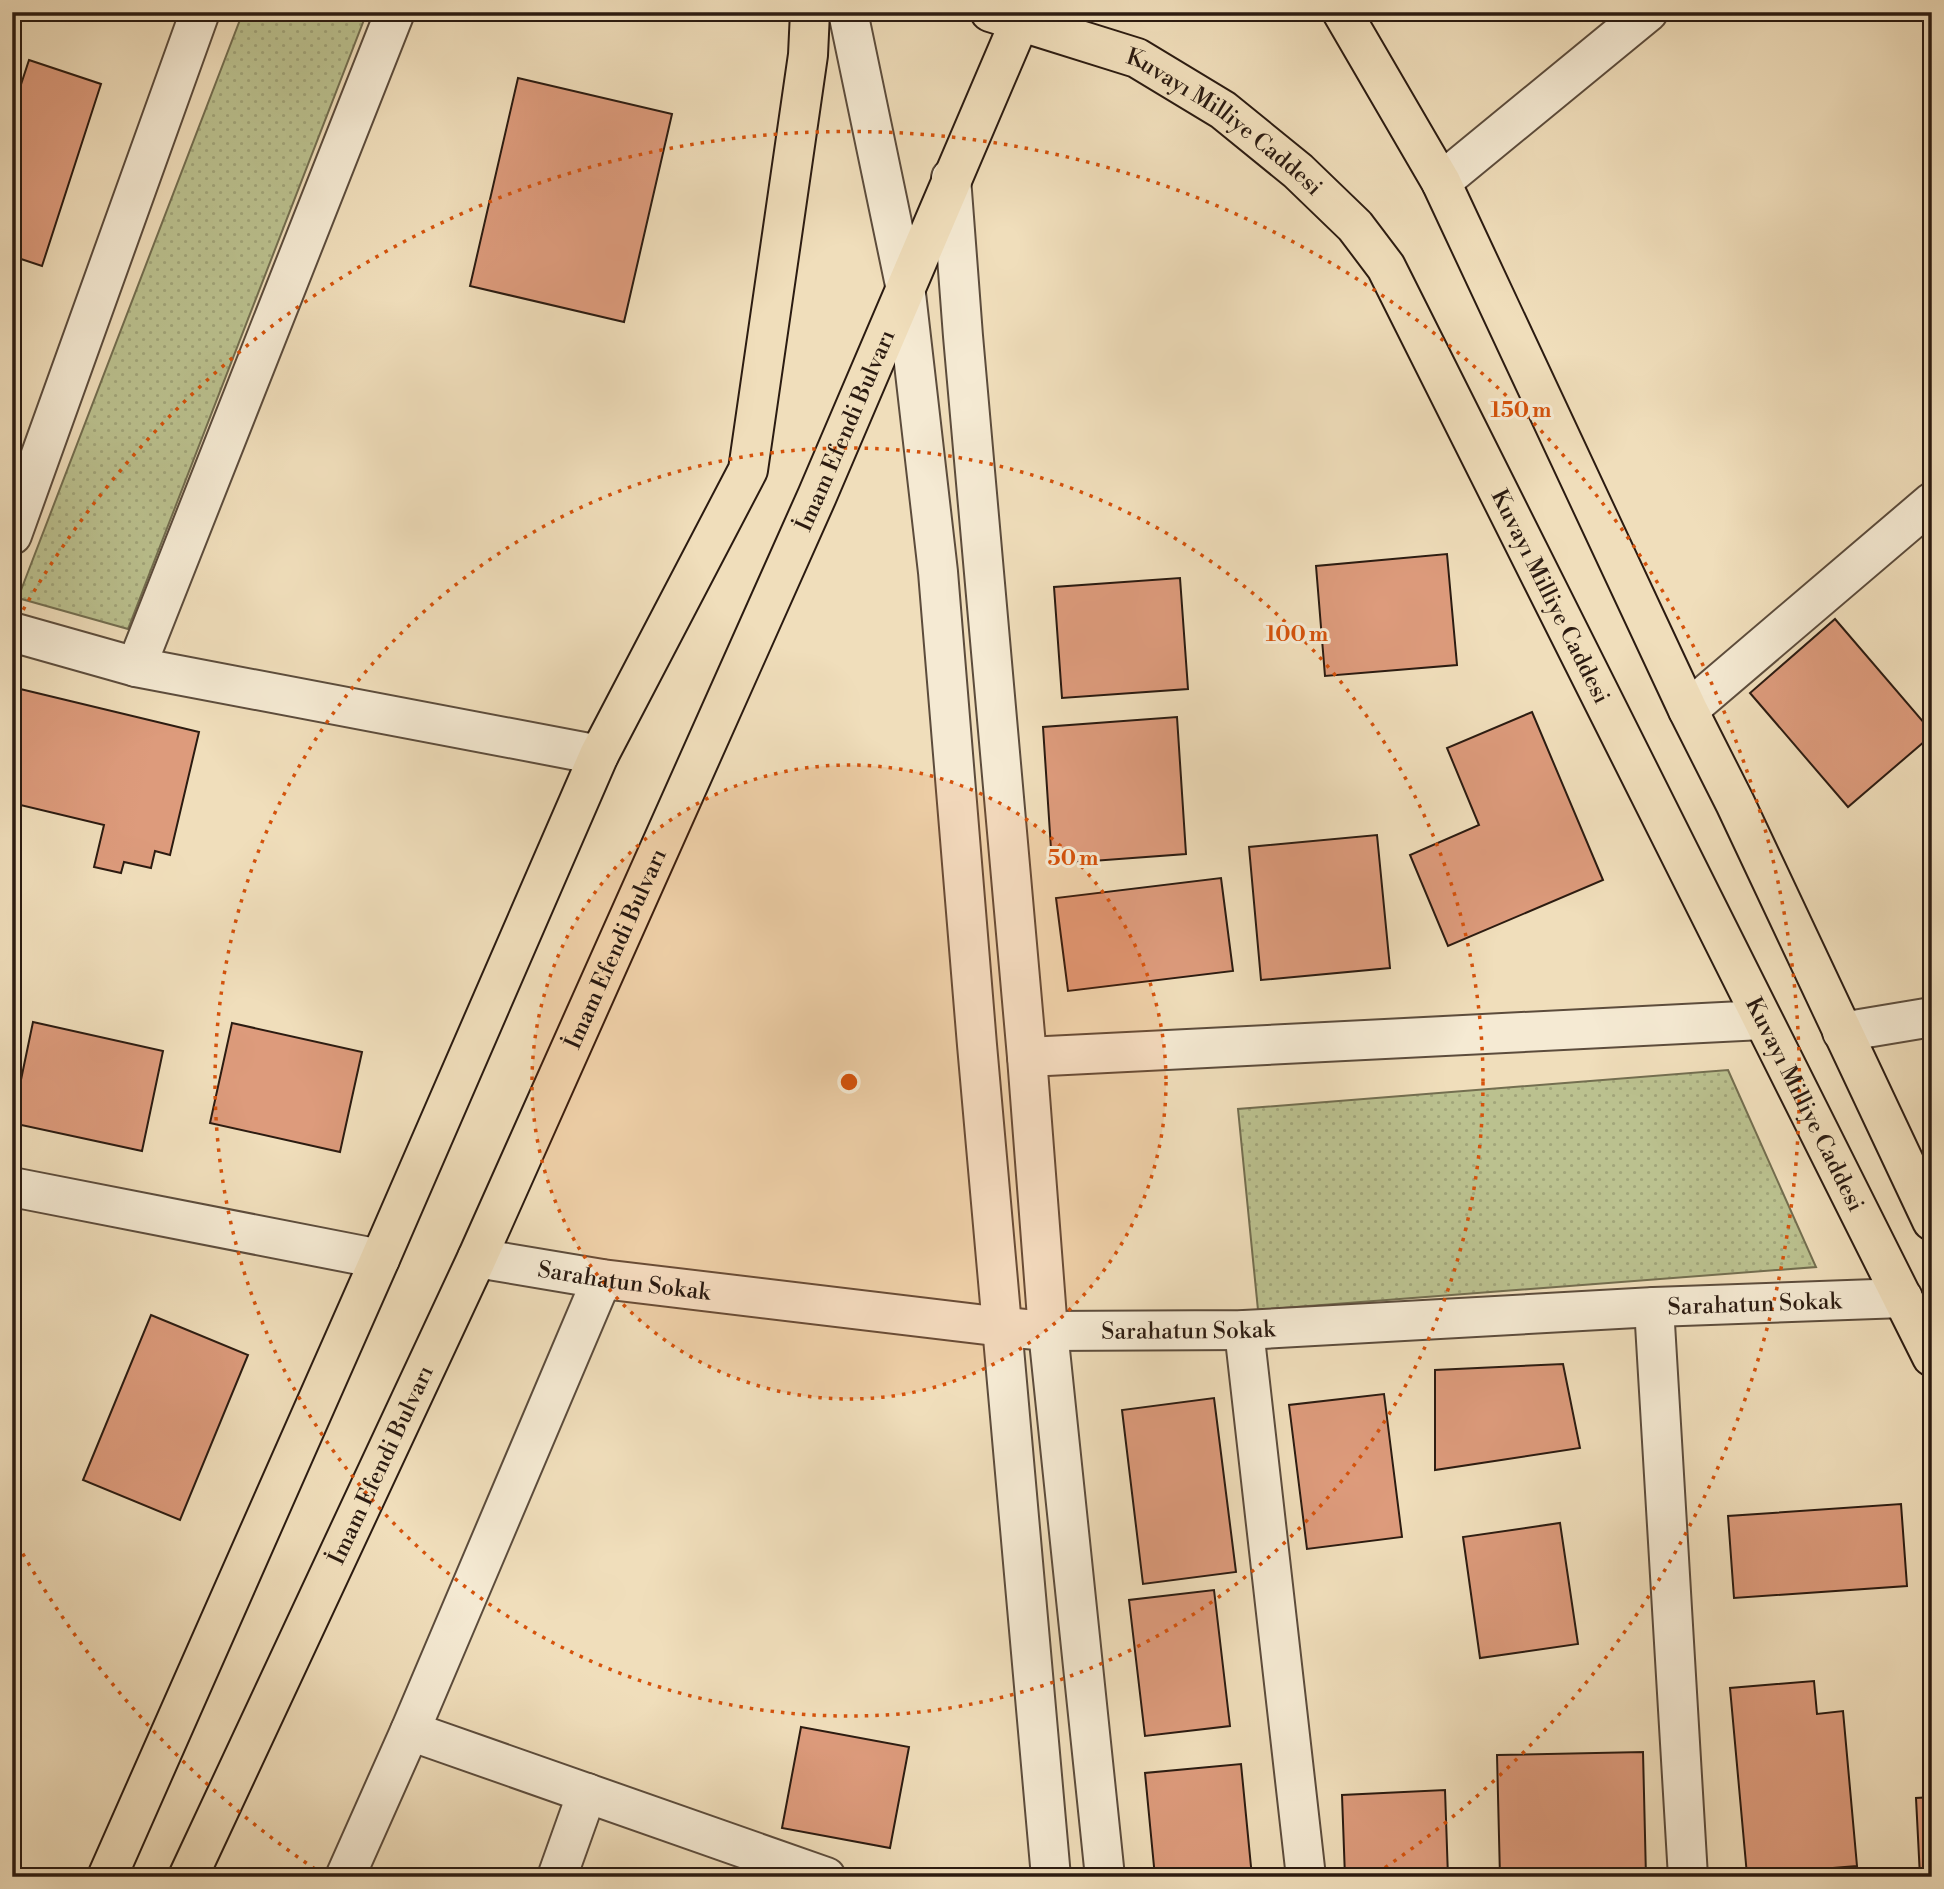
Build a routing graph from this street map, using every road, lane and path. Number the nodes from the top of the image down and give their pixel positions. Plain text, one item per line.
1 (200, 12) edge
2 (395, 12) edge
3 (810, 12) edge
4 (848, 12) edge
5 (1342, 12) edge
6 (1648, 12) edge
7 (1012, 15) edge
8 (951, 178) junction
9 (1441, 182) junction
10 (905, 285) junction
11 (1932, 502) edge
12 (12, 536) edge
13 (12, 632) edge
14 (136, 667) junction
15 (1688, 710) junction
16 (599, 755) junction
17 (1932, 1017) edge
18 (1762, 1020) junction
19 (1842, 1032) junction
20 (1027, 1057) junction
21 (12, 1187) edge
22 (1932, 1222) edge
23 (477, 1258) junction
24 (380, 1259) junction
25 (602, 1279) junction
26 (1903, 1298) junction
27 (1654, 1307) junction
28 (1003, 1327) junction
29 (1048, 1331) junction
30 (1244, 1331) junction
31 (1932, 1357) edge
32 (410, 1731) junction
33 (587, 1793) junction
34 (107, 1877) edge
35 (188, 1877) edge
36 (345, 1877) edge
37 (557, 1877) edge
38 (826, 1877) edge
39 (1051, 1877) edge
40 (1105, 1877) edge
41 (1306, 1877) edge
42 (1688, 1877) edge

1 - 12 street
2 - 14 street
3 - 16 main road
4 - 10 street
5 - 9 main road
6 - 9 street
7 - 8 main road, İmam Efendi Bulvarı
7 - 18 main road, Kuvayı Milliye Caddesi
8 - 10 main road, İmam Efendi Bulvarı
8 - 20 street
9 - 15 main road
10 - 23 main road, İmam Efendi Bulvarı
10 - 28 street
11 - 15 street
13 - 14 street
14 - 16 street
15 - 19 main road
16 - 24 main road
17 - 19 street
18 - 20 street
18 - 26 main road, Kuvayı Milliye Caddesi
19 - 22 main road
20 - 29 street
21 - 24 street
23 - 25 street, Sarahatun Sokak
23 - 35 main road, İmam Efendi Bulvarı
24 - 34 main road
25 - 28 street, Sarahatun Sokak
25 - 32 street
26 - 27 street, Sarahatun Sokak
26 - 31 main road, Kuvayı Milliye Caddesi
27 - 30 street, Sarahatun Sokak
27 - 42 street
28 - 29 street, Sarahatun Sokak
28 - 39 street
29 - 30 street, Sarahatun Sokak
29 - 40 street
30 - 41 street
32 - 33 street
32 - 36 street
33 - 37 street
33 - 38 street

